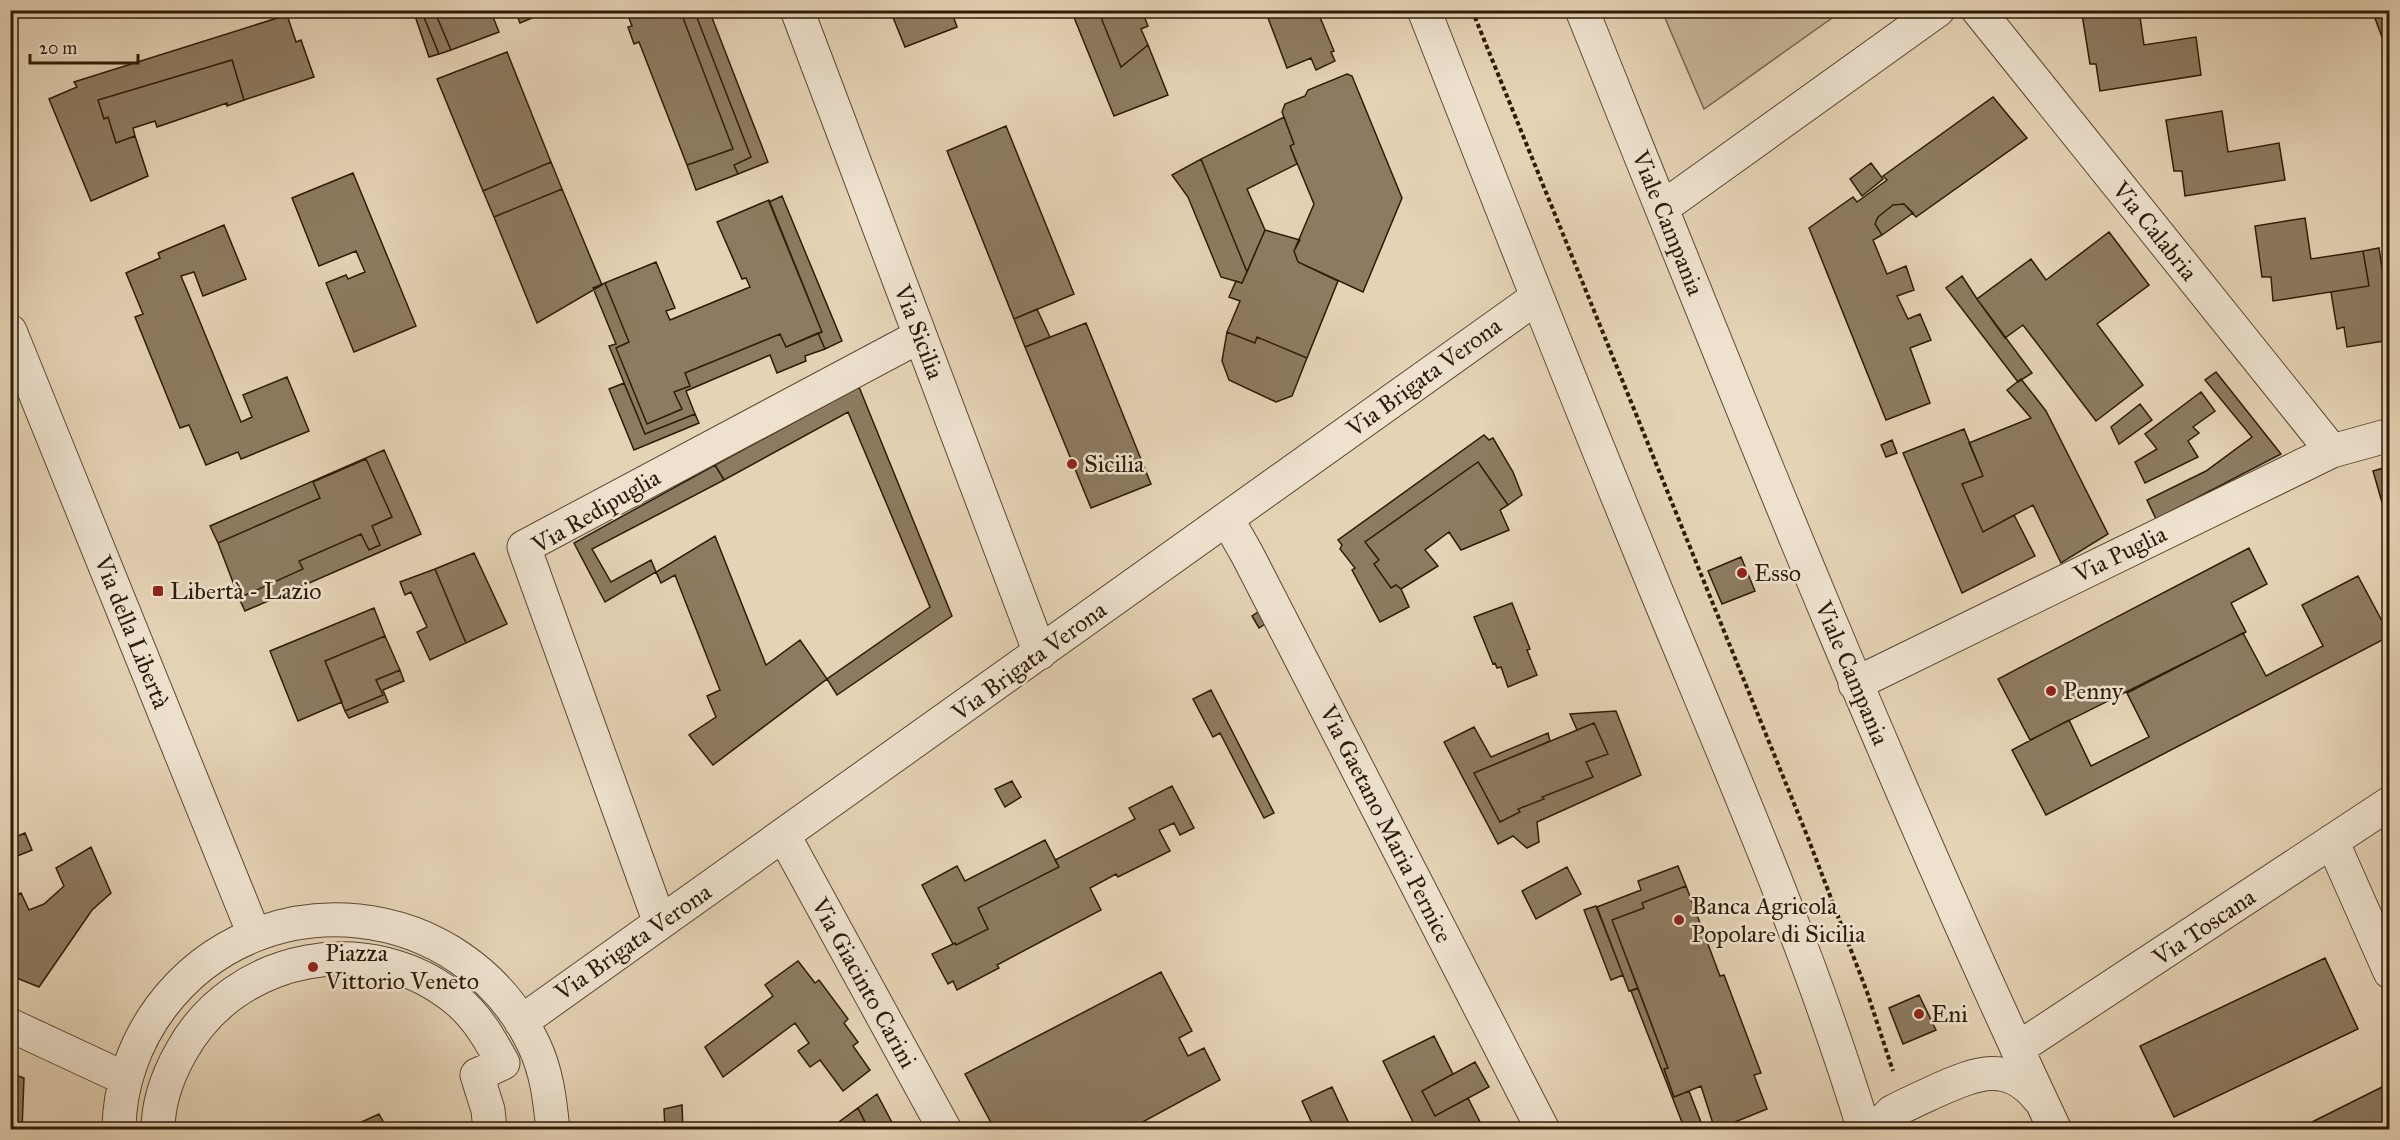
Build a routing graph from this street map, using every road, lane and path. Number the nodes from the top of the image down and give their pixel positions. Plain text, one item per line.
1 (797, 10) edge
2 (1424, 10) edge
3 (1472, 10) edge
4 (1582, 10) edge
5 (1938, 10) edge
6 (1978, 10) edge
7 (1662, 208) junction
8 (1536, 298) junction
9 (10, 331) edge
10 (920, 336) junction
11 (2390, 435) edge
12 (2332, 451) junction
13 (1227, 519) junction
14 (1041, 653) junction
15 (1855, 684) junction
16 (2390, 803) edge
17 (784, 836) junction
18 (2332, 841) junction
19 (660, 923) junction
20 (254, 934) junction
21 (2390, 972) edge
22 (521, 1022) junction
23 (10, 1025) edge
24 (2017, 1049) junction
25 (126, 1079) junction
26 (1904, 1106) junction
27 (2049, 1117) edge
28 (119, 1130) edge
29 (158, 1130) edge
30 (489, 1130) edge
31 (553, 1130) edge
32 (945, 1130) edge
33 (1543, 1130) edge
34 (1864, 1130) edge
35 (1880, 1130) edge

1 - 10 street, Via Sicilia
2 - 8 street
3 - 26 path
4 - 7 street, Viale Campania
5 - 7 street
6 - 12 street, Via Calabria
7 - 15 street, Viale Campania
8 - 13 street, Via Brigata Verona
8 - 34 street
9 - 20 street, Via della Libertà
10 - 14 street, Via Sicilia
10 - 19 street, Via Redipuglia
11 - 12 street, Via Puglia
12 - 15 street, Via Puglia
13 - 14 street, Via Brigata Verona
13 - 33 street, Via Gaetano Maria Pernice
14 - 17 street, Via Brigata Verona
15 - 24 street, Viale Campania
16 - 18 street, Via Toscana
17 - 19 street, Via Brigata Verona
17 - 32 street, Via Giacinto Carini
18 - 21 street
18 - 24 street, Via Toscana
19 - 22 street, Via Brigata Verona
20 - 22 street
20 - 25 street
22 - 31 street
23 - 25 street
24 - 27 street, Viale Campania
25 - 28 street
26 - 27 street
26 - 35 street
29 - 30 street

